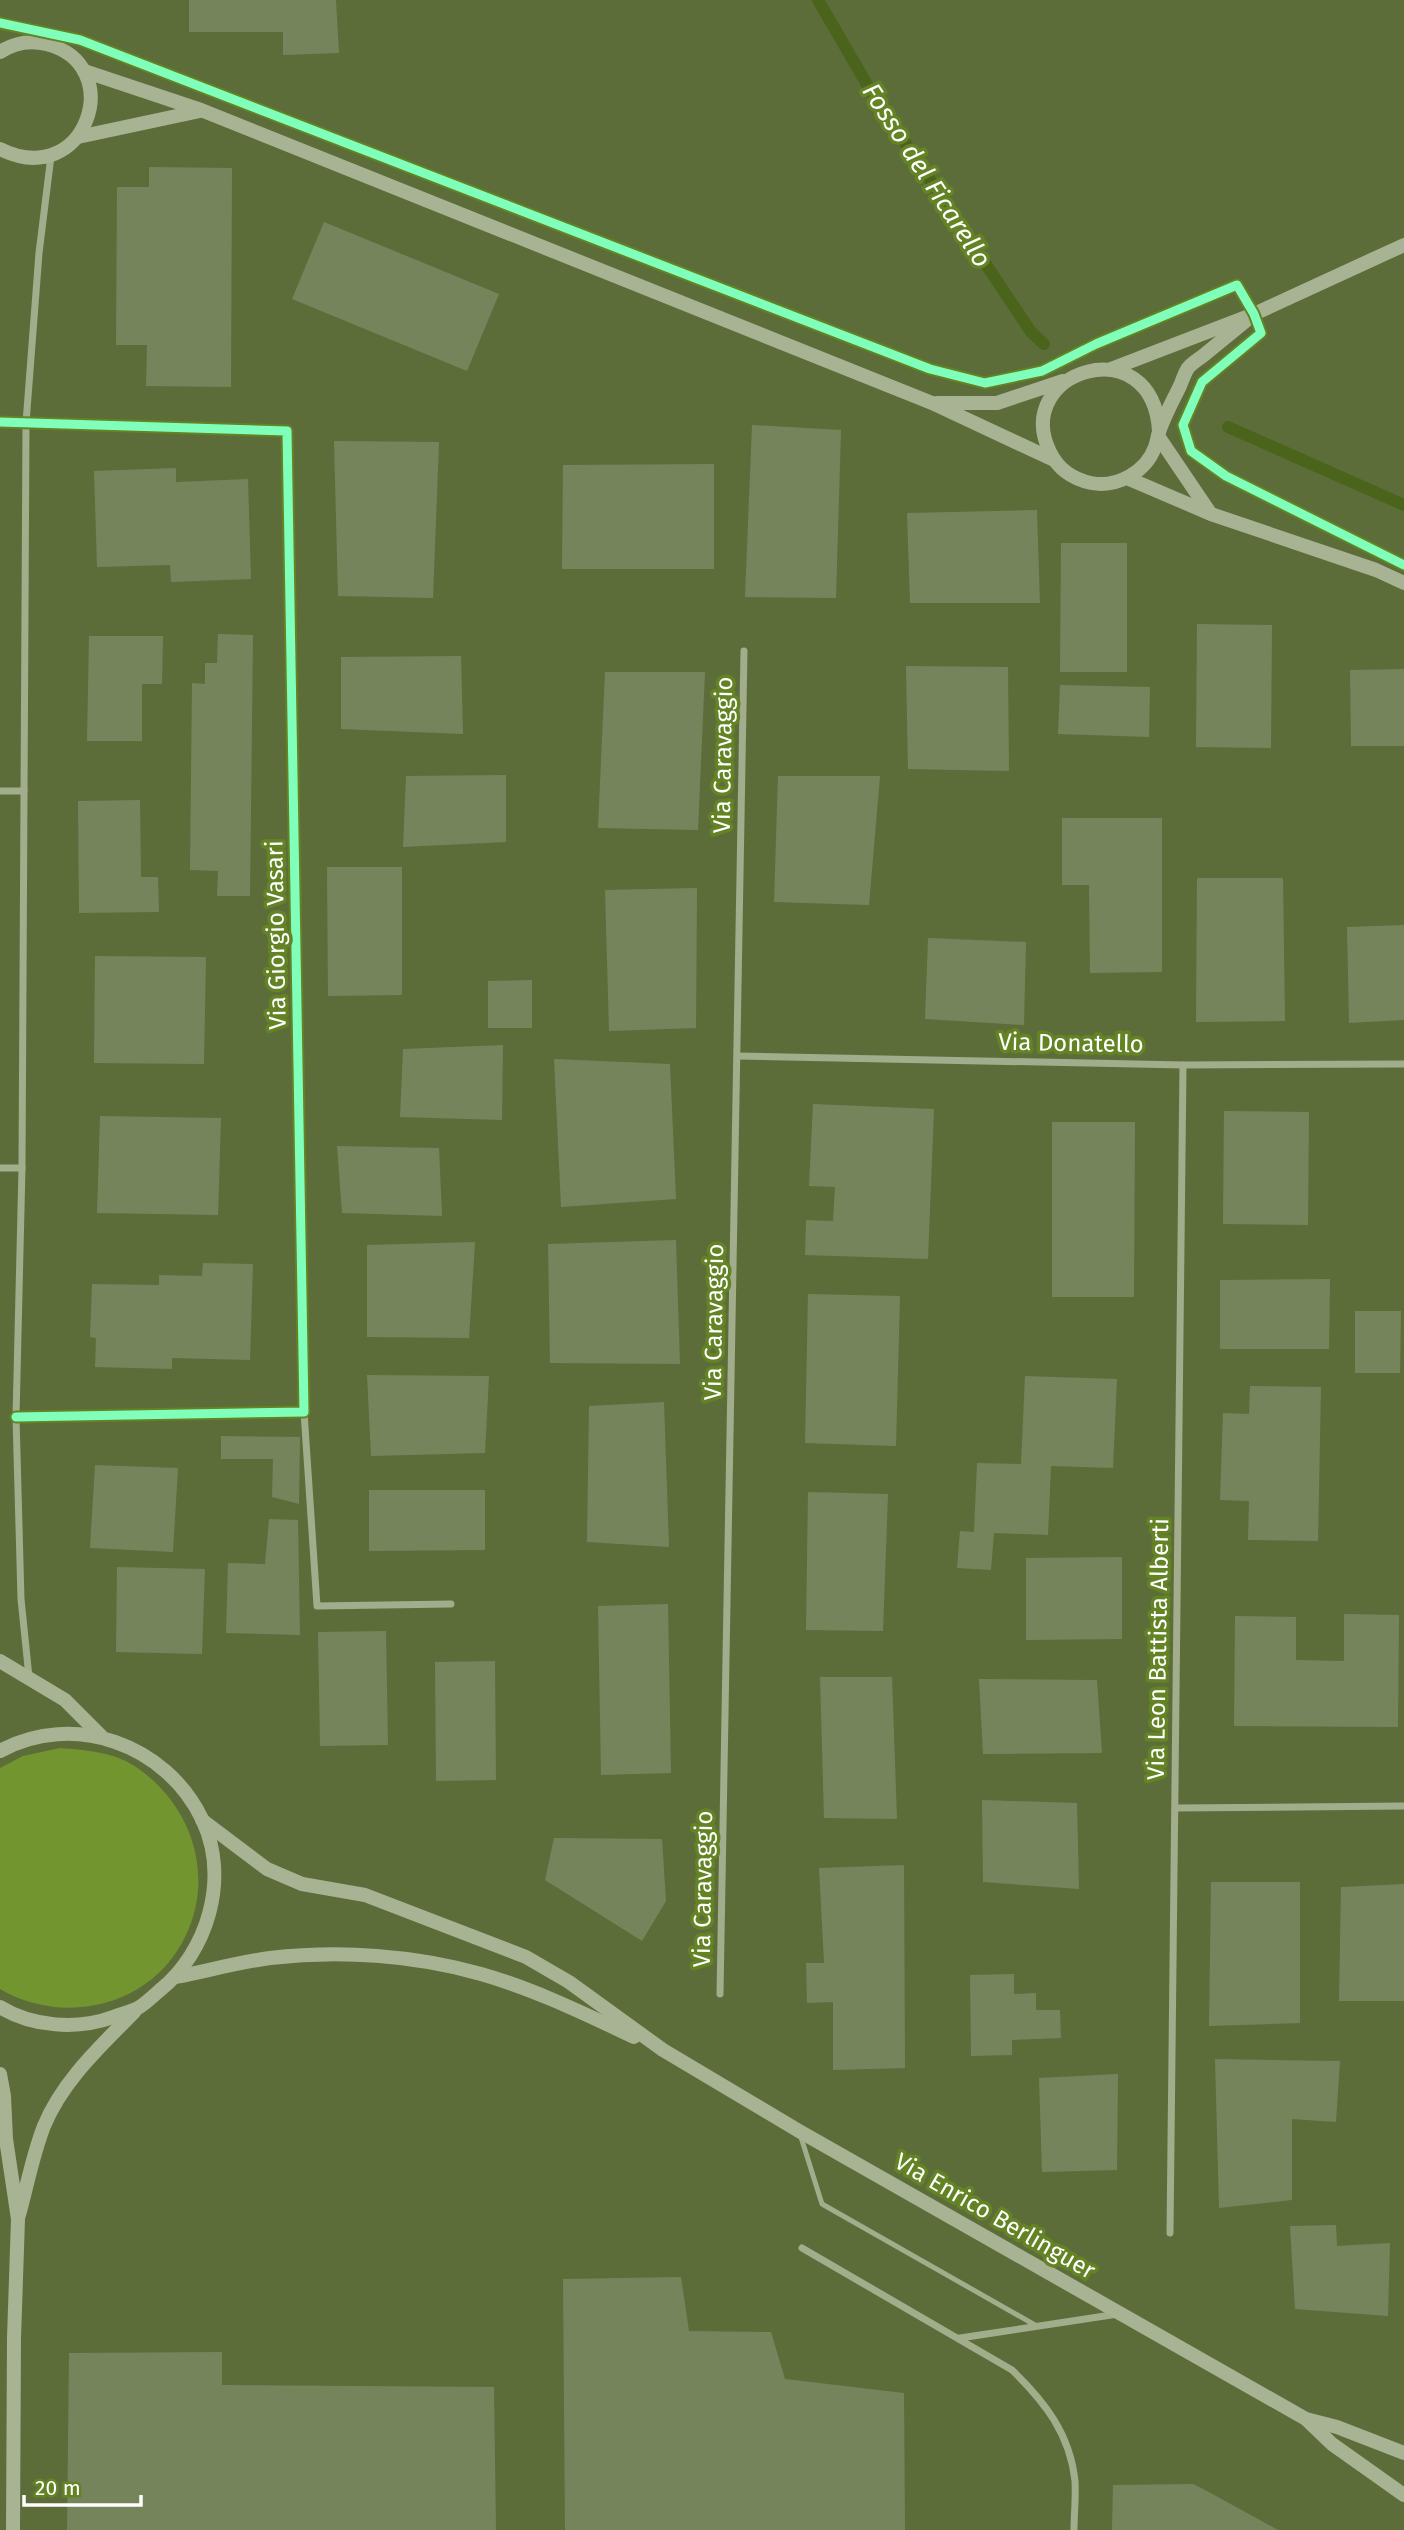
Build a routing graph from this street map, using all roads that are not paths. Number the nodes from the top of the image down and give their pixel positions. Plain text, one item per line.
1 (1, 50) edge
2 (84, 71) junction
3 (201, 110) junction
4 (78, 137) junction
5 (0, 149) edge
6 (51, 156) junction
7 (1404, 245) edge
8 (1254, 314) junction
9 (1111, 369) junction
10 (1067, 379) junction
11 (932, 403) junction
12 (0, 422) edge
13 (26, 423) junction
14 (1159, 433) junction
15 (1054, 460) junction
16 (1127, 478) junction
17 (1211, 514) junction
18 (1404, 583) edge
19 (744, 650) dead end
20 (0, 791) edge
21 (24, 791) junction
22 (738, 1055) junction
23 (1404, 1064) edge
24 (1183, 1065) junction
25 (0, 1168) edge
26 (22, 1168) junction
27 (304, 1412) junction
28 (16, 1417) junction
29 (451, 1605) dead end
30 (0, 1661) edge
31 (29, 1678) junction
32 (101, 1736) junction
33 (0, 1751) edge
34 (1404, 1806) edge
35 (1176, 1808) junction
36 (202, 1820) junction
37 (176, 1978) junction
38 (720, 1994) dead end
39 (0, 2007) edge
40 (139, 2007) junction
41 (663, 2050) junction
42 (0, 2074) edge
43 (799, 2131) junction
44 (18, 2220) junction
45 (1170, 2233) dead end
46 (802, 2248) dead end
47 (1119, 2313) junction
48 (1039, 2327) junction
49 (959, 2338) junction
50 (1306, 2419) junction
51 (1404, 2453) edge
52 (1404, 2495) edge
53 (13, 2530) edge
54 (1074, 2530) edge

1 - 2 street
2 - 3 street
2 - 4 street
3 - 4 street
3 - 11 street
4 - 6 street
5 - 6 street
6 - 13 street
7 - 8 street
8 - 9 street
8 - 14 street
9 - 10 street
9 - 14 street
10 - 11 street
10 - 15 street
11 - 15 street
12 - 13 street
13 - 21 street
13 - 27 street, Via Giorgio Vasari
14 - 16 street
14 - 17 street
15 - 16 street
16 - 17 street
17 - 18 street
19 - 22 street, Via Caravaggio
20 - 21 street
21 - 26 street
22 - 24 street, Via Donatello
22 - 38 street, Via Caravaggio
23 - 24 street, Via Donatello
24 - 35 street, Via Leon Battista Alberti
25 - 26 street
26 - 28 street
27 - 28 street
27 - 29 street, Via Giorgio Vasari
28 - 31 street
30 - 31 street
31 - 32 street
32 - 33 street
32 - 36 street
34 - 35 street
35 - 45 street, Via Leon Battista Alberti
36 - 37 street
36 - 41 street
37 - 40 street
37 - 41 street
39 - 40 street
40 - 44 street
41 - 43 street, Via Enrico Berlinguer
42 - 44 street
43 - 47 street, Via Enrico Berlinguer
43 - 48 lane
44 - 53 street
46 - 49 street
47 - 48 street
47 - 50 street, Via Enrico Berlinguer
48 - 49 street
49 - 54 street
50 - 51 street, Via Enrico Berlinguer
50 - 52 street, Via Enrico Berlinguer

